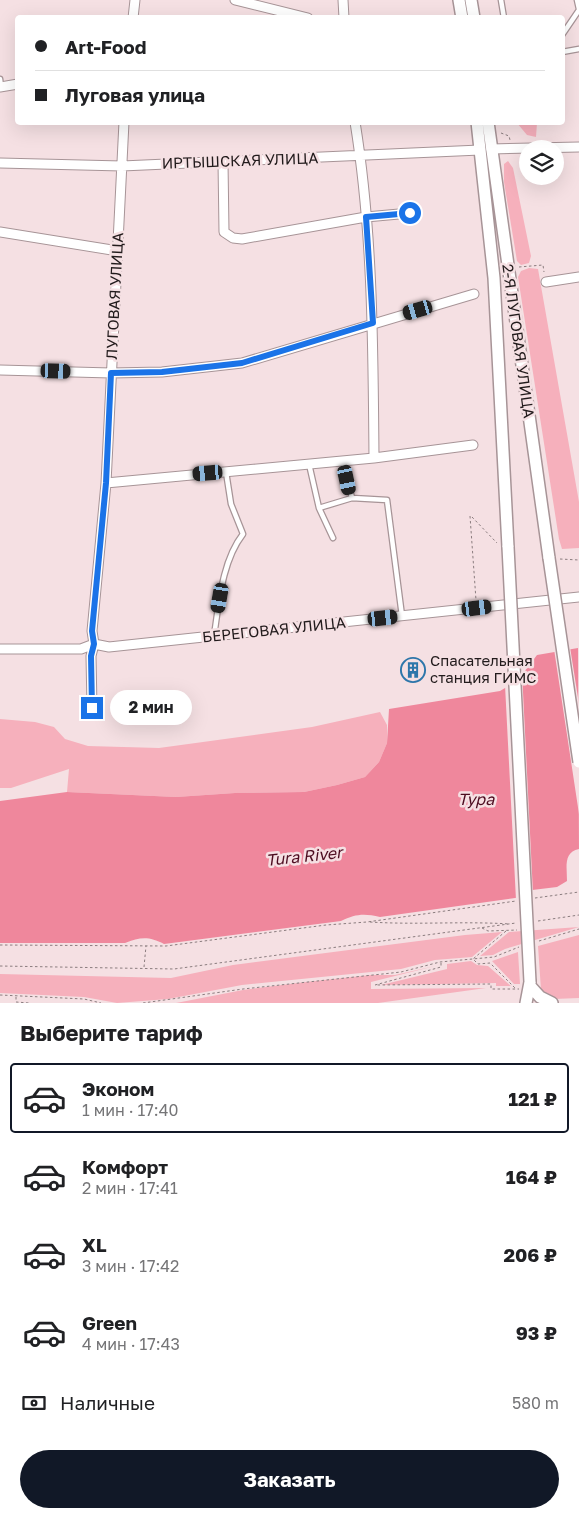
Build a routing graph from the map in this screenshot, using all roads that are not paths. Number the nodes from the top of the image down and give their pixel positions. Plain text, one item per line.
1 (135, 0) edge
2 (235, 0) edge
3 (343, 0) edge
4 (459, 0) edge
5 (472, 0) edge
6 (501, 0) edge
7 (577, 0) edge
8 (579, 9) edge
9 (133, 15) edge
10 (296, 15) edge
11 (344, 15) edge
12 (462, 15) edge
13 (474, 15) edge
14 (504, 15) edge
15 (565, 30) edge
16 (579, 49) edge
17 (565, 51) edge
18 (0, 84) edge
19 (15, 84) edge
20 (124, 125) edge
21 (355, 125) edge
22 (478, 125) edge
23 (492, 126) edge
24 (579, 147) edge
25 (486, 150) junction
26 (360, 156) junction
27 (223, 162) junction
28 (0, 163) edge
29 (122, 166) junction
30 (410, 213) dead end
31 (366, 217) junction
32 (0, 232) edge
33 (118, 251) junction
34 (579, 277) edge
35 (546, 282) dead end
36 (474, 294) dead end
37 (373, 323) junction
38 (0, 370) edge
39 (111, 373) junction
40 (473, 445) dead end
41 (374, 458) junction
42 (343, 461) junction
43 (309, 464) junction
44 (226, 472) junction
45 (106, 483) junction
46 (352, 498) junction
47 (319, 508) junction
48 (333, 538) dead end
49 (579, 597) edge
50 (402, 616) junction
51 (214, 636) junction
52 (94, 644) junction
53 (0, 649) edge
54 (92, 708) dead end
55 (579, 762) edge
56 (528, 986) junction
57 (526, 1003) edge
58 (552, 1003) edge

1 - 9 street
2 - 10 street
3 - 11 street
4 - 12 main road
5 - 13 main road
6 - 14 lane
7 - 8 lane
8 - 15 lane
16 - 17 lane
18 - 19 street
20 - 29 street, ЛУГОВАЯ УЛИЦА
21 - 26 street
22 - 25 main road, 2-Я ЛУГОВАЯ УЛИЦА
23 - 25 main road, 2-Я ЛУГОВАЯ УЛИЦА
24 - 25 street, ИРТЫШСКАЯ УЛИЦА
25 - 26 street, ИРТЫШСКАЯ УЛИЦА
25 - 55 main road, 2-Я ЛУГОВАЯ УЛИЦА, bridge
25 - 56 main road, 2-Я ЛУГОВАЯ УЛИЦА, bridge
26 - 27 street, ИРТЫШСКАЯ УЛИЦА
26 - 31 street
27 - 29 street, ИРТЫШСКАЯ УЛИЦА
27 - 31 street
28 - 29 street, ИРТЫШСКАЯ УЛИЦА
29 - 33 street, ЛУГОВАЯ УЛИЦА
30 - 31 street
31 - 37 street
32 - 33 street
33 - 39 street, ЛУГОВАЯ УЛИЦА
34 - 35 street
36 - 37 street
37 - 39 street
37 - 41 street
38 - 39 street
39 - 45 street, ЛУГОВАЯ УЛИЦА
40 - 41 street
41 - 42 street
42 - 43 street
42 - 46 lane
43 - 44 street
43 - 47 lane
44 - 45 street
44 - 51 lane
45 - 52 street, ЛУГОВАЯ УЛИЦА
46 - 47 lane
46 - 50 lane
47 - 48 lane
49 - 50 street, БЕРЕГОВАЯ УЛИЦА
50 - 51 street, БЕРЕГОВАЯ УЛИЦА
51 - 52 street, БЕРЕГОВАЯ УЛИЦА
52 - 53 street, БЕРЕГОВАЯ УЛИЦА
52 - 54 street, ЛУГОВАЯ УЛИЦА
56 - 57 main road, 2-Я ЛУГОВАЯ УЛИЦА
56 - 58 main road

